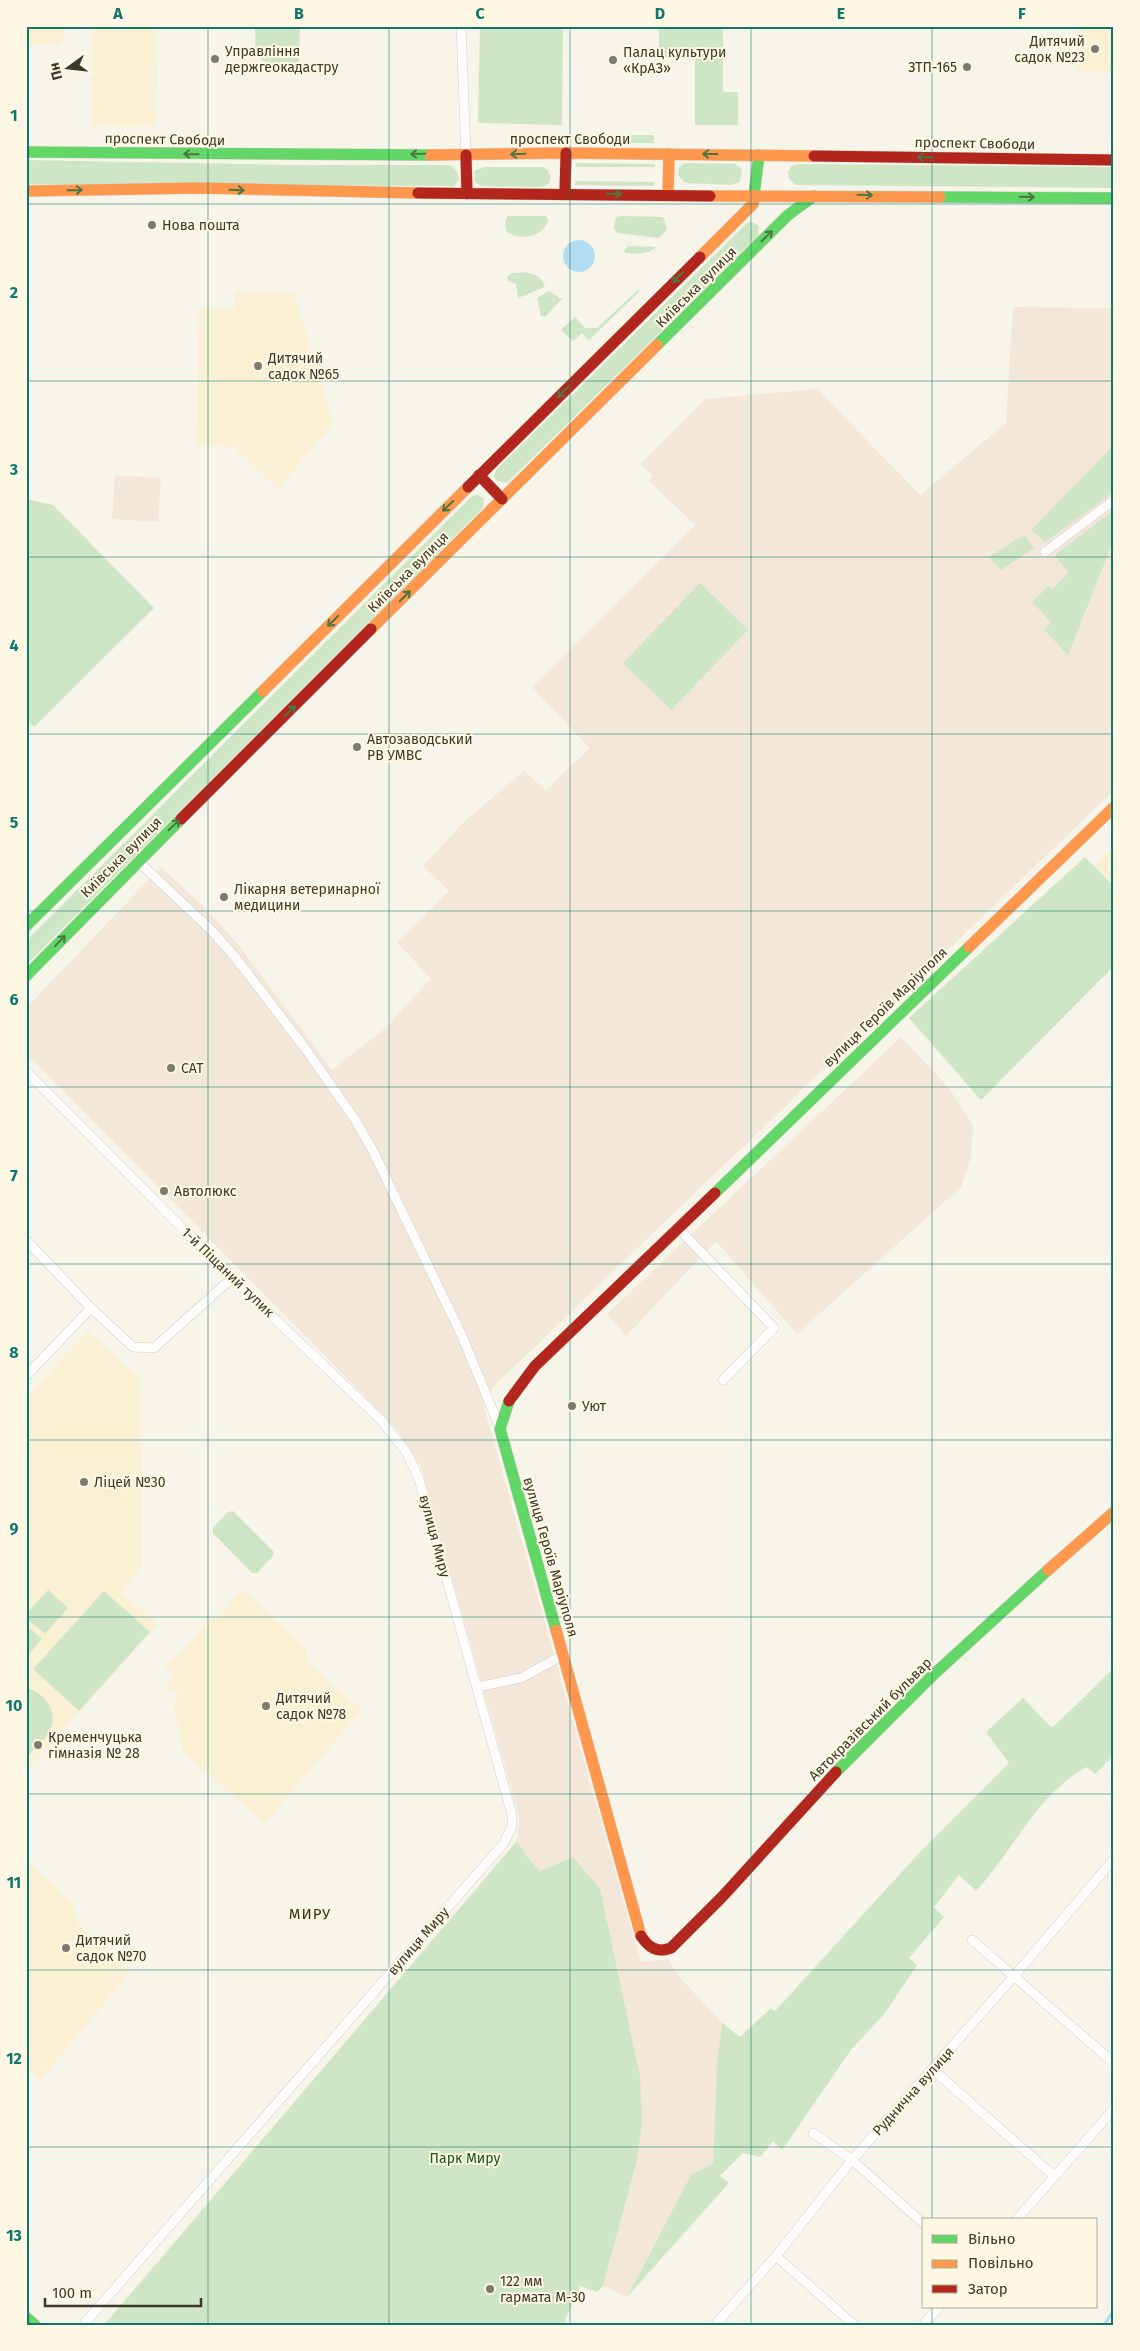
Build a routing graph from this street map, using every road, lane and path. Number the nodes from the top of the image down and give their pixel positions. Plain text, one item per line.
1 (461, 26) edge
2 (26, 152) edge
3 (566, 152) junction
4 (669, 154) junction
5 (759, 154) junction
6 (466, 156) junction
7 (1114, 160) edge
8 (26, 191) edge
9 (565, 193) junction
10 (467, 194) junction
11 (668, 195) junction
12 (754, 195) junction
13 (816, 195) junction
14 (1114, 198) edge
15 (479, 475) junction
16 (502, 499) junction
17 (1114, 500) edge
18 (1045, 552) dead end
19 (1114, 807) edge
20 (138, 861) junction
21 (26, 926) edge
22 (26, 976) edge
23 (26, 1071) edge
24 (678, 1228) junction
25 (26, 1240) edge
26 (232, 1278) junction
27 (91, 1308) junction
28 (26, 1376) edge
29 (723, 1380) dead end
30 (500, 1429) junction
31 (419, 1479) joint
32 (1114, 1512) edge
33 (563, 1655) junction
34 (477, 1687) junction
35 (1114, 1859) edge
36 (972, 1940) dead end
37 (655, 1951) joint
38 (1015, 1976) junction
39 (1114, 2063) edge
40 (932, 2069) junction
41 (1114, 2108) edge
42 (813, 2133) dead end
43 (852, 2160) junction
44 (1054, 2176) junction
45 (1018, 2218) edge
46 (922, 2222) edge
47 (776, 2256) junction
48 (938, 2308) edge
49 (26, 2317) edge
50 (35, 2325) edge
51 (84, 2325) edge
52 (715, 2325) edge
53 (854, 2325) edge
54 (923, 2325) edge

1 - 6 street
6 -> 2 main road, проспект Свободи
3 - 4 main road, проспект Свободи
3 -> 6 main road, проспект Свободи
3 - 9 main road
5 -> 4 main road, проспект Свободи
4 - 11 main road
7 -> 5 main road, проспект Свободи
5 - 12 main road
6 - 10 main road
8 -> 10 main road
9 - 10 main road
9 -> 11 main road
11 - 12 main road
12 - 13 main road
12 -> 15 main road, Київська вулиця
13 -> 14 main road
16 -> 13 main road, Київська вулиця
15 - 16 main road
15 -> 21 main road, Київська вулиця
20 -> 16 main road, Київська вулиця
17 - 18 street
19 - 24 main road, вулиця Героїв Маріуполя
22 -> 20 main road, Київська вулиця
20 - 30 street
23 - 26 street, 1-й Піщаний тупик
24 - 29 street
24 - 30 main road, вулиця Героїв Маріуполя
25 - 27 street
26 - 27 street
26 - 31 street, 1-й Піщаний тупик
27 - 28 street
30 - 33 main road, вулиця Героїв Маріуполя
31 - 34 street, вулиця Миру
32 - 37 main road, Автокразівський бульвар
33 - 34 street
33 - 37 main road, вулиця Героїв Маріуполя
34 - 51 street, вулиця Миру
35 - 38 street, Руднична вулиця
36 - 38 street
38 - 39 street
38 - 40 street, Руднична вулиця
40 - 43 street, Руднична вулиця
40 - 44 street
41 - 44 street
42 - 43 street
43 - 46 street
43 - 47 street, Руднична вулиця
44 - 45 street
47 - 52 street, Руднична вулиця
47 - 53 street
48 - 54 street
49 - 50 main road

